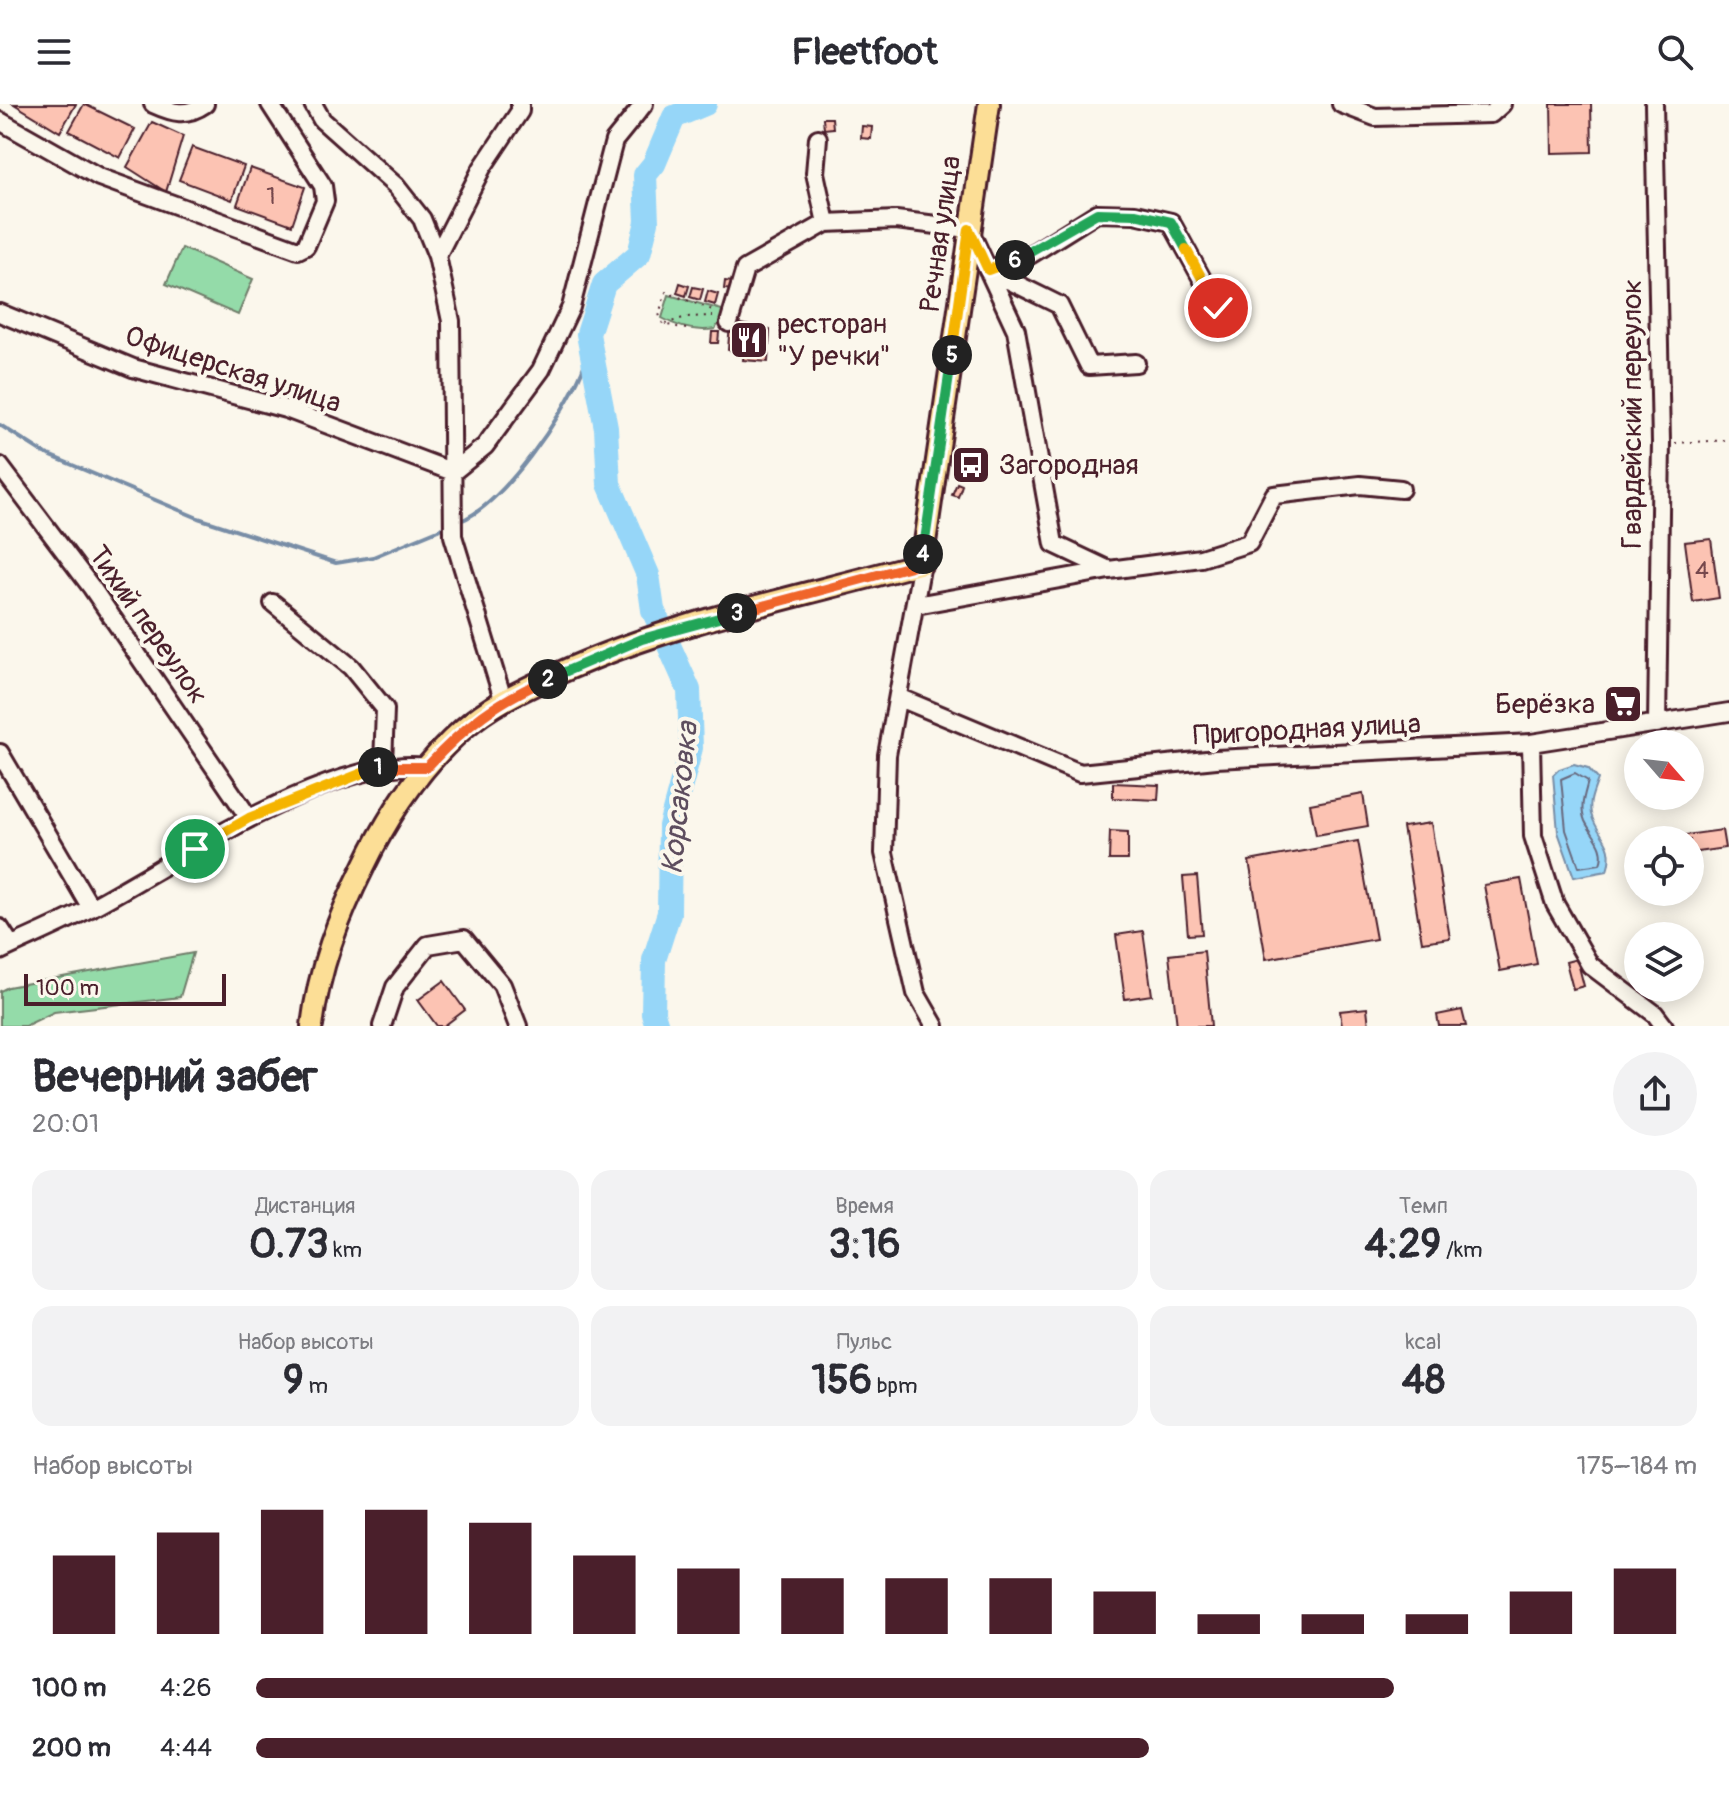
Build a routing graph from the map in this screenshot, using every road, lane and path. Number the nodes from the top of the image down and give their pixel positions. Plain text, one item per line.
1 (153, 104) edge
2 (205, 104) edge
3 (268, 104) edge
4 (313, 104) edge
5 (520, 104) edge
6 (644, 104) edge
7 (989, 104) edge
8 (1341, 104) edge
9 (1502, 104) edge
10 (1654, 104) edge
11 (0, 121) edge
12 (818, 138) dead end
13 (826, 223) junction
14 (969, 229) junction
15 (437, 256) junction
16 (988, 270) junction
17 (1218, 308) dead end
18 (0, 313) edge
19 (729, 323) dead end
20 (663, 324) junction
21 (686, 329) dead end
22 (1136, 363) dead end
23 (1729, 440) edge
24 (1661, 442) junction
25 (0, 466) edge
26 (453, 472) junction
27 (1401, 489) dead end
28 (922, 563) junction
29 (1109, 570) junction
30 (273, 603) dead end
31 (916, 605) junction
32 (900, 698) junction
33 (503, 699) junction
34 (1729, 712) edge
35 (1657, 724) junction
36 (1531, 743) junction
37 (0, 753) edge
38 (383, 765) junction
39 (427, 767) junction
40 (249, 818) junction
41 (91, 908) junction
42 (0, 928) edge
43 (6, 948) edge
44 (312, 1026) edge
45 (382, 1026) edge
46 (518, 1026) edge
47 (935, 1026) edge
48 (1664, 1026) edge

1 - 2 street
3 - 11 street
4 - 15 street
5 - 15 street
6 - 26 street
7 - 14 main road, Речная улица
8 - 9 street
10 - 24 street, Гвардейский переулок
12 - 13 street
13 - 14 street
13 - 19 street
14 - 16 street
14 - 28 main road, Речная улица
15 - 26 street
16 - 17 street
16 - 22 street
16 - 29 street
18 - 26 street, Офицерская улица
20 - 20 path
20 - 21 path
23 - 24 path
24 - 35 street, Гвардейский переулок
25 - 40 street, Тихий переулок
26 - 33 street
27 - 29 street
28 - 31 street
28 - 33 main road
29 - 31 street
30 - 38 street
31 - 32 street
32 - 36 street, Пригородная улица
32 - 47 street
33 - 39 main road
34 - 35 street, Пригородная улица
35 - 36 street, Пригородная улица
36 - 48 street
37 - 41 street
38 - 39 street
38 - 40 street
39 - 44 main road
40 - 41 street
41 - 43 street
42 - 43 street
45 - 46 street

